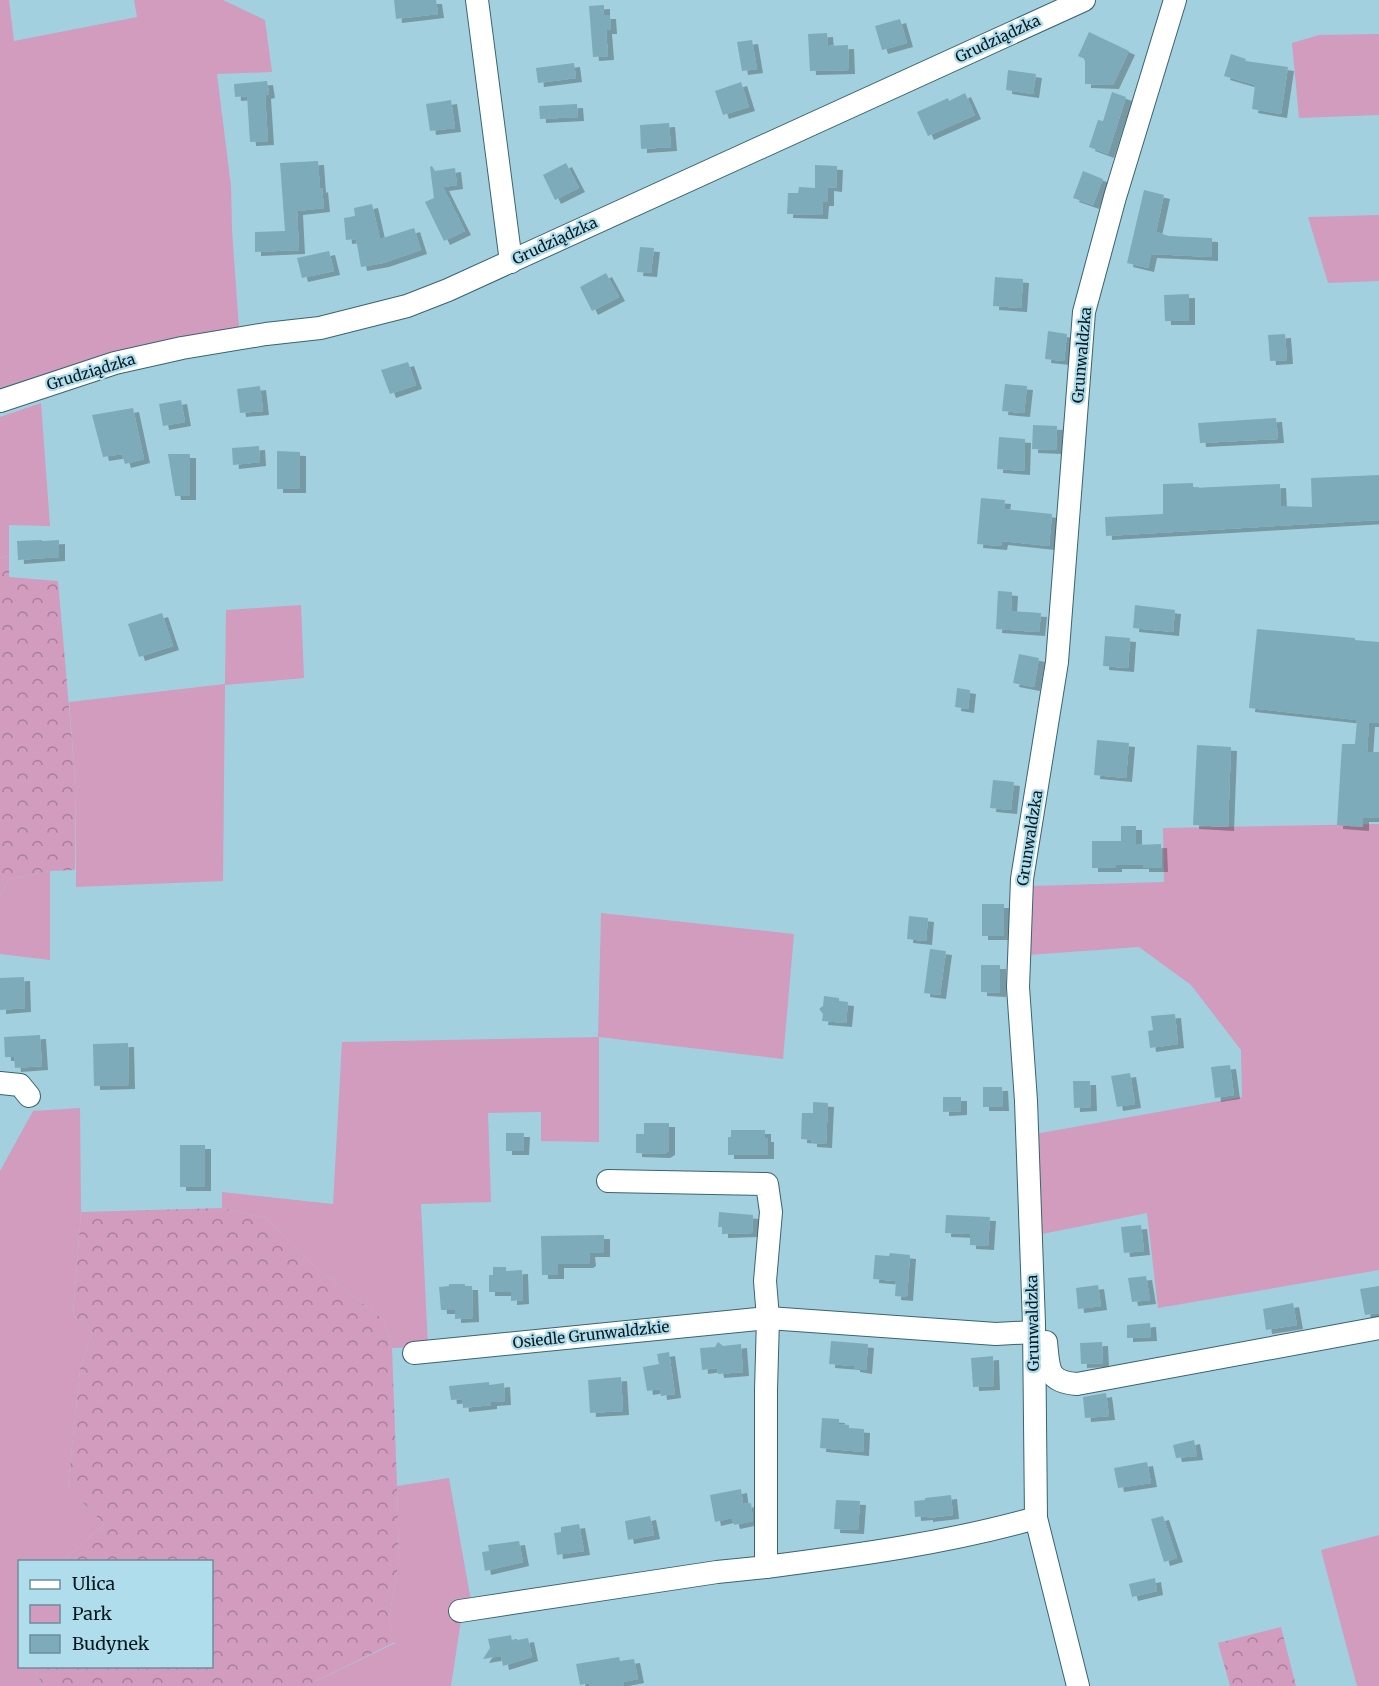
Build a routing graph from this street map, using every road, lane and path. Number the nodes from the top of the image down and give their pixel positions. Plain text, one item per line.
1 (477, 0) edge
2 (1084, 0) edge
3 (1175, 0) edge
4 (510, 262) junction
5 (0, 401) edge
6 (0, 1083) edge
7 (29, 1096) dead end
8 (608, 1181) dead end
9 (768, 1318) junction
10 (1034, 1328) junction
11 (1379, 1328) edge
12 (414, 1353) dead end
13 (1036, 1518) junction
14 (766, 1567) junction
15 (460, 1611) dead end
16 (1078, 1686) edge

1 - 4 street
2 - 4 street, Grudziądzka
3 - 10 street, Grunwaldzka
4 - 5 street, Grudziądzka
6 - 7 street
8 - 9 street
9 - 10 street, Osiedle Grunwaldzkie
9 - 12 street, Osiedle Grunwaldzkie
9 - 14 street
10 - 11 street
10 - 13 street, Grunwaldzka
13 - 14 street
13 - 16 street, Grunwaldzka
14 - 15 street

